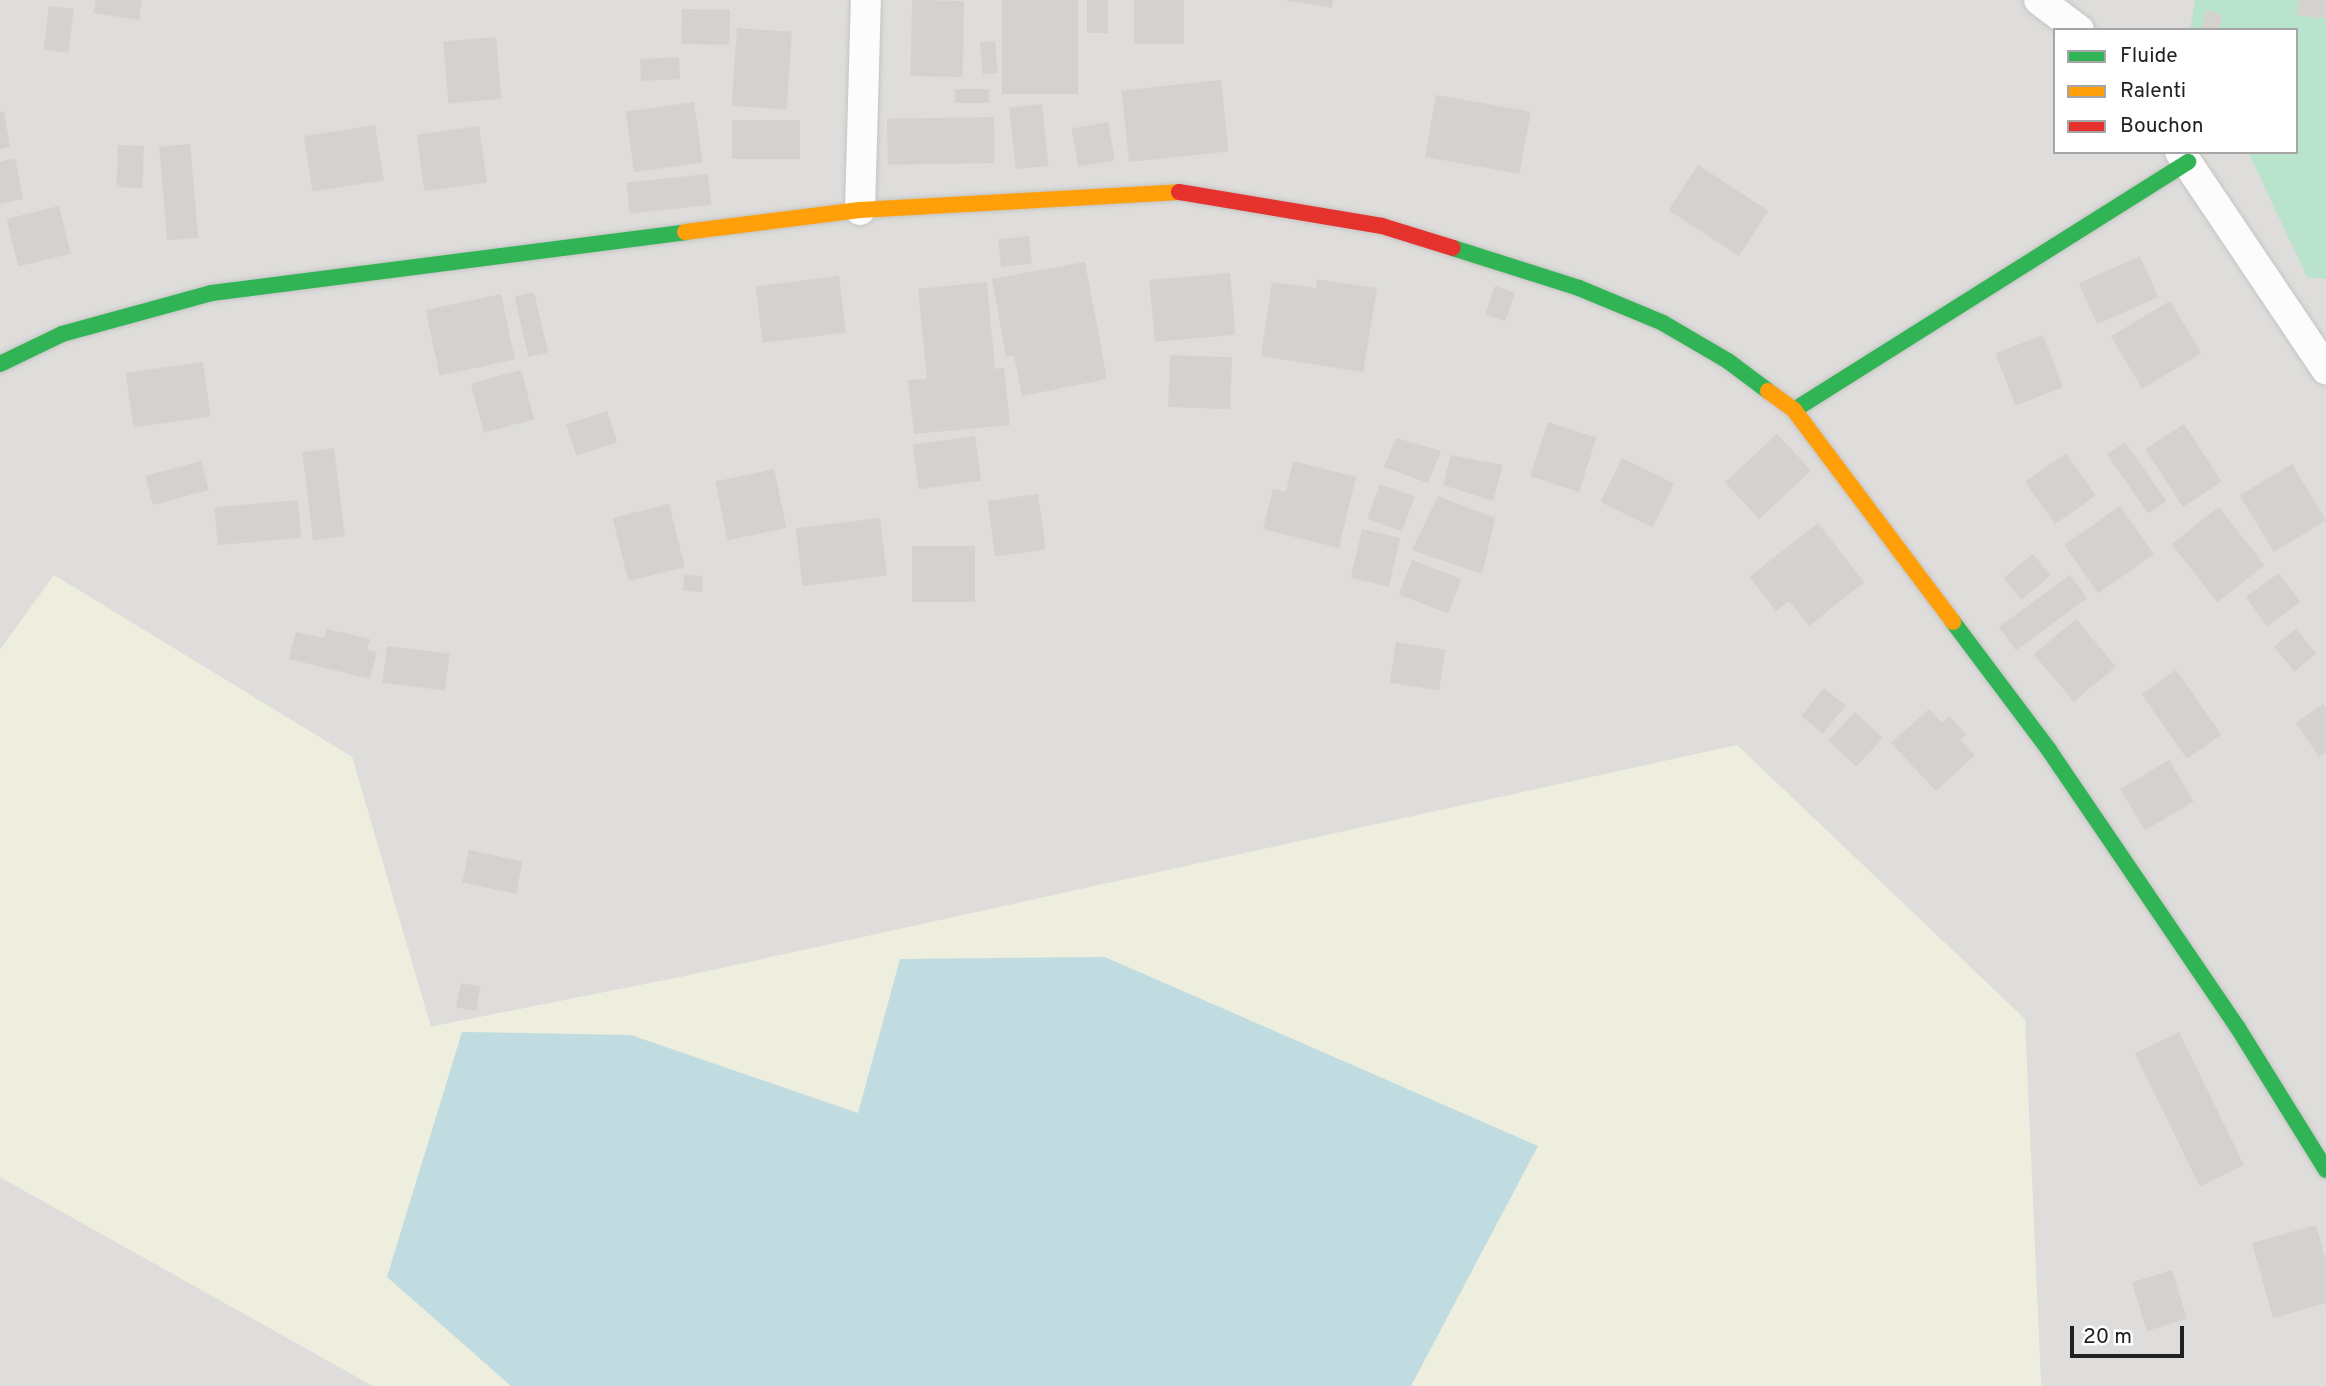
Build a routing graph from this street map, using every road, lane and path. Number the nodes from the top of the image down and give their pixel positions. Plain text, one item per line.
1 (866, 0) edge
2 (2039, 0) edge
3 (2076, 28) edge
4 (2184, 157) edge
5 (860, 209) junction
6 (0, 363) edge
7 (2326, 369) edge
8 (1794, 410) junction
9 (2326, 1170) edge

1 - 5 street
2 - 3 street
4 - 7 street
4 - 8 street
5 - 6 street
5 - 8 street
8 - 9 street

